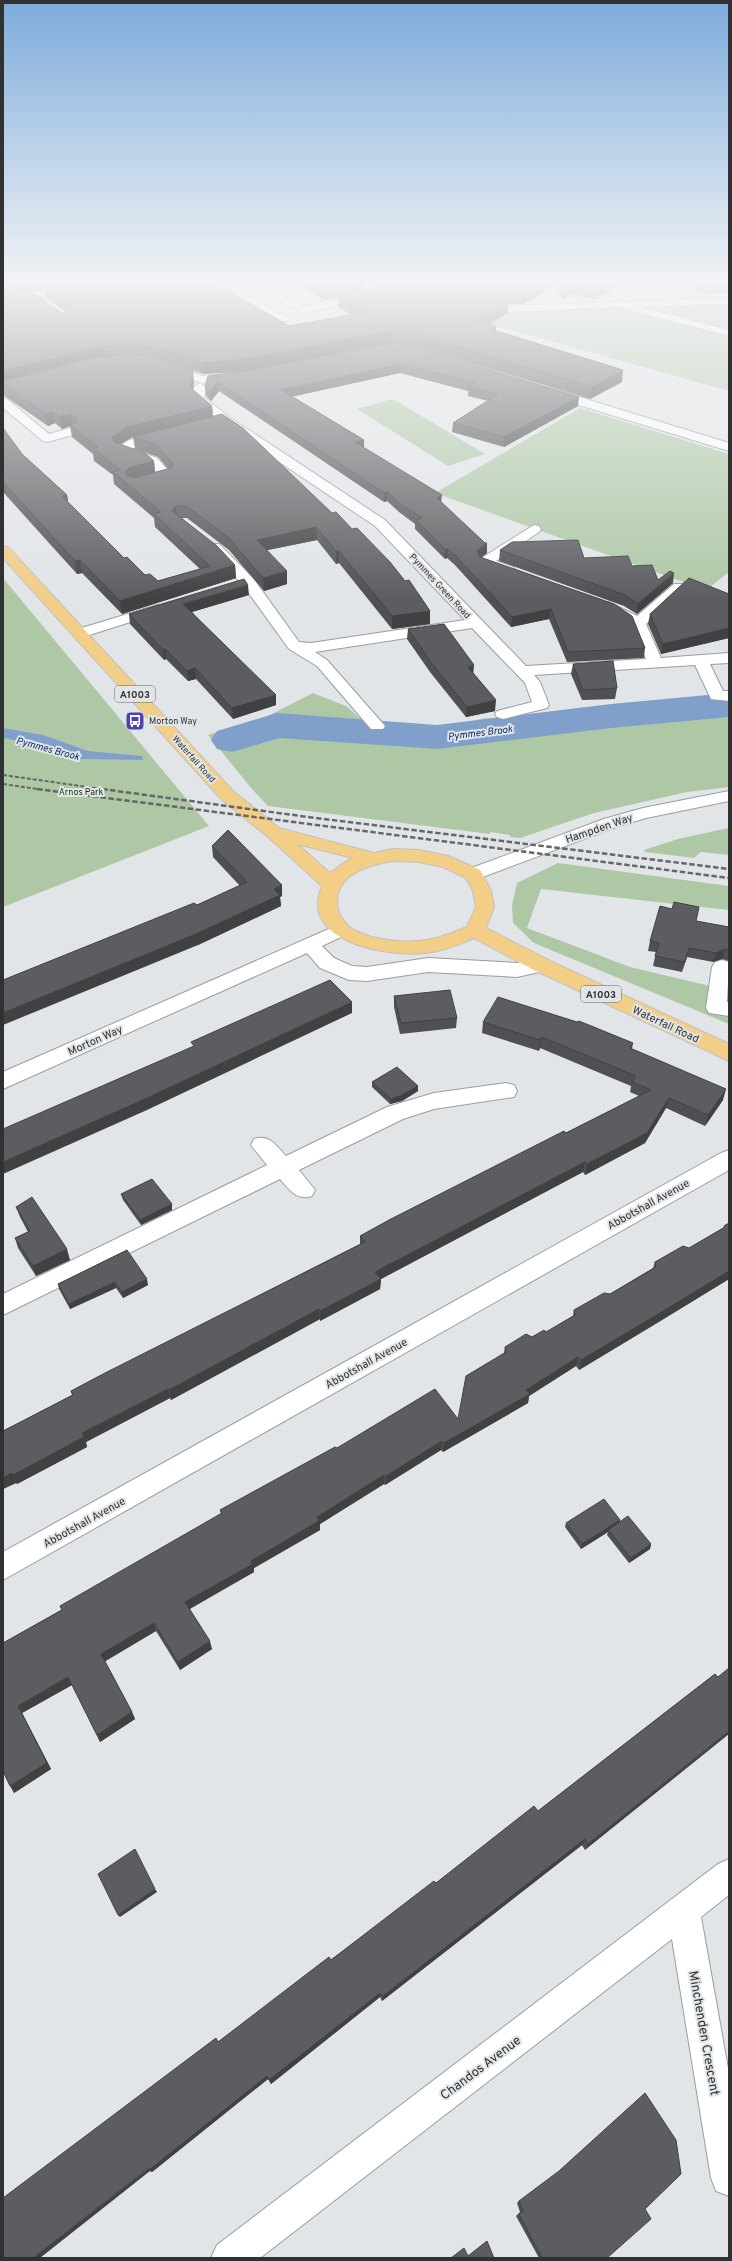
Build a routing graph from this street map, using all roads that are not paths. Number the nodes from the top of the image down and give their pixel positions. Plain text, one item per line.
1 (200, 389) edge
2 (541, 389) edge
3 (3, 402) edge
4 (225, 420) junction
5 (209, 424) edge
6 (72, 431) edge
7 (171, 434) edge
8 (729, 447) edge
9 (135, 485) edge
10 (534, 529) dead end
11 (205, 540) edge
12 (3, 550) edge
13 (522, 575) edge
14 (248, 581) junction
15 (232, 586) edge
16 (679, 587) edge
17 (596, 602) edge
18 (172, 605) edge
19 (473, 623) junction
20 (638, 623) junction
21 (80, 633) junction
22 (294, 646) junction
23 (729, 658) edge
24 (701, 660) junction
25 (656, 664) junction
26 (522, 671) junction
27 (729, 696) edge
28 (503, 714) dead end
29 (378, 726) dead end
30 (729, 796) edge
31 (273, 832) junction
32 (373, 858) junction
33 (472, 874) junction
34 (331, 884) junction
35 (340, 930) junction
36 (475, 931) junction
37 (310, 944) junction
38 (541, 965) junction
39 (722, 967) dead end
40 (729, 1009) edge
41 (729, 1053) edge
42 (3, 1081) edge
43 (506, 1091) dead end
44 (262, 1145) dead end
45 (729, 1158) edge
46 (283, 1168) junction
47 (304, 1190) dead end
48 (3, 1305) edge
49 (3, 1567) edge
50 (729, 1875) edge
51 (684, 1911) junction
52 (729, 2178) edge
53 (230, 2258) edge

1 - 4 street, Pymmes Green Road
2 - 8 street
3 - 6 street
4 - 5 street
4 - 19 street, Pymmes Green Road
7 - 9 street
10 - 13 street
11 - 14 street
12 - 21 main road, Waterfall Road / A1003
14 - 15 street
14 - 22 street
16 - 20 street
17 - 20 street
18 - 21 street
19 - 22 street
19 - 26 street, Pymmes Green Road
20 - 25 street
21 - 31 main road, Waterfall Road / A1003
22 - 29 street
23 - 24 street
24 - 25 street
24 - 27 street
25 - 26 street
26 - 28 street, Pymmes Green Road
30 - 33 street, Hampden Way
31 - 32 main road, Waterfall Road / A1003
31 - 34 main road
32 - 33 main road, A1003
32 - 34 main road, A1003
33 - 36 main road
34 - 35 main road
35 - 36 main road
35 - 37 street, Morton Way
36 - 38 main road, Waterfall Road / A1003
37 - 38 street
37 - 42 street, Morton Way
38 - 41 main road, Waterfall Road / A1003
39 - 40 street
43 - 46 street
44 - 46 street
45 - 49 street, Abbotshall Avenue
46 - 47 street
46 - 48 street
50 - 51 street, Chandos Avenue
51 - 52 street, Minchenden Crescent
51 - 53 street, Chandos Avenue

